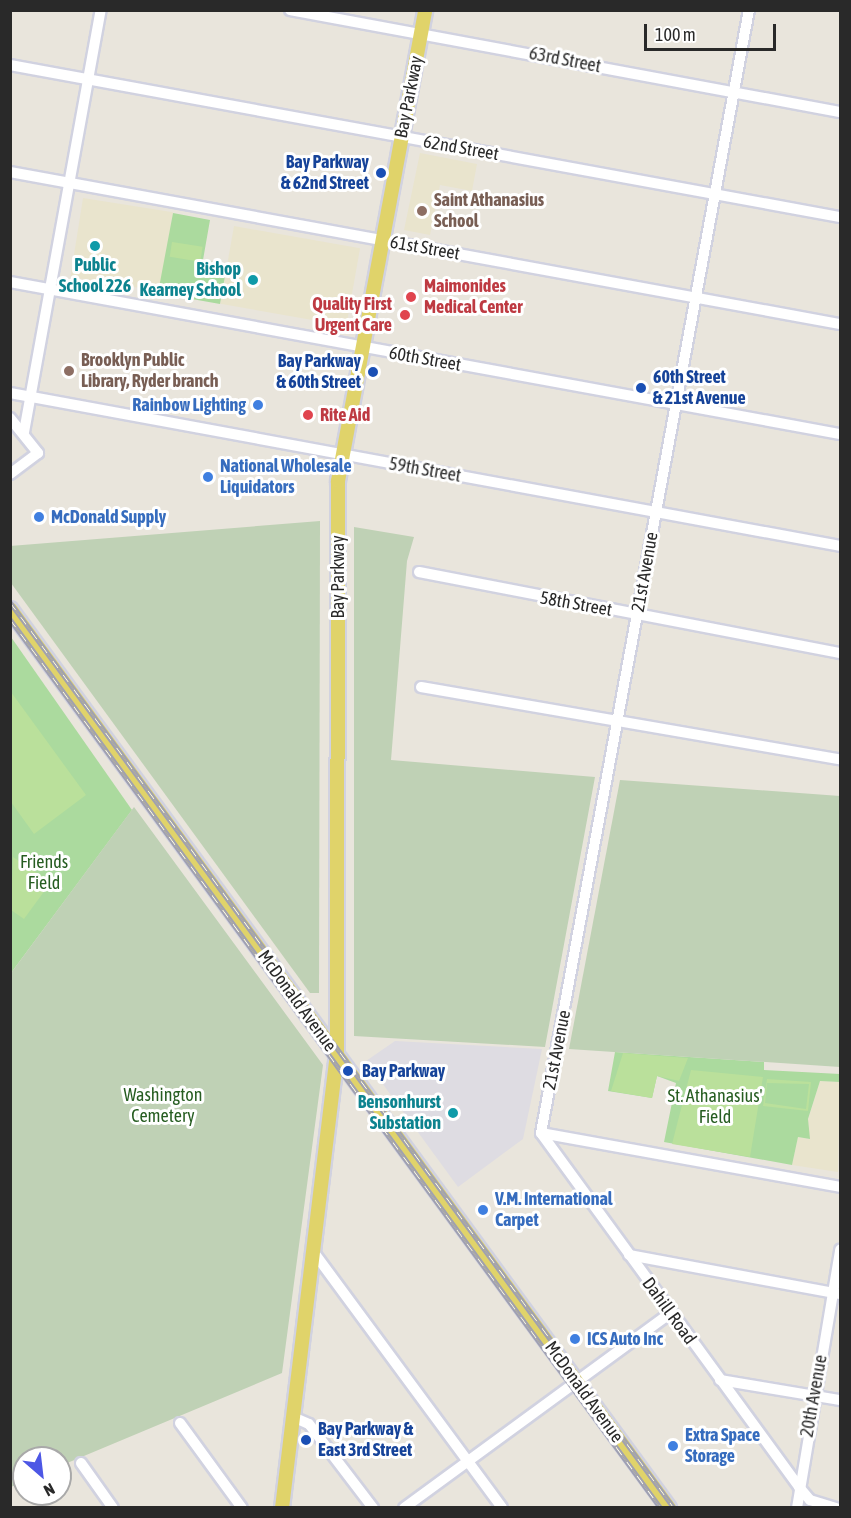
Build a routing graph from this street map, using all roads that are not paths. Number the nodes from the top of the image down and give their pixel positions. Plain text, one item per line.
1 (101, 10) edge
2 (290, 10) edge
3 (425, 10) edge
4 (749, 10) edge
5 (421, 34) junction
6 (10, 65) edge
7 (88, 80) junction
8 (734, 92) junction
9 (840, 112) edge
10 (401, 138) junction
11 (10, 172) edge
12 (69, 183) junction
13 (714, 194) junction
14 (840, 218) edge
15 (382, 241) junction
16 (10, 282) edge
17 (49, 290) junction
18 (695, 297) junction
19 (840, 324) edge
20 (363, 347) junction
21 (10, 393) edge
22 (28, 396) junction
23 (676, 405) junction
24 (10, 418) edge
25 (24, 432) junction
26 (840, 434) edge
27 (343, 454) junction
28 (10, 474) edge
29 (656, 512) junction
30 (840, 546) edge
31 (419, 572) dead end
32 (10, 609) edge
33 (637, 615) junction
34 (840, 653) edge
35 (421, 687) dead end
36 (618, 719) junction
37 (840, 759) edge
38 (337, 1056) junction
39 (541, 1133) junction
40 (840, 1187) edge
41 (840, 1250) edge
42 (315, 1254) junction
43 (629, 1255) junction
44 (836, 1293) edge
45 (670, 1313) junction
46 (720, 1380) junction
47 (576, 1382) junction
48 (813, 1395) junction
49 (840, 1400) edge
50 (293, 1417) junction
51 (180, 1423) dead end
52 (468, 1461) junction
53 (81, 1463) dead end
54 (799, 1487) junction
55 (819, 1506) edge
56 (113, 1508) edge
57 (242, 1508) edge
58 (282, 1508) edge
59 (373, 1508) edge
60 (404, 1508) edge
61 (502, 1508) edge
62 (669, 1508) edge
63 (797, 1508) edge
64 (837, 1508) edge

1 - 7 street
2 - 5 street, 63rd Street
3 - 5 main road, Bay Parkway
4 - 8 street, 21st Avenue
5 - 8 street, 63rd Street
5 - 10 main road, Bay Parkway
6 - 7 street, 62nd Street
7 - 10 street, 62nd Street
7 - 12 street
8 - 9 street, 63rd Street
8 - 13 street, 21st Avenue
10 - 13 street, 62nd Street
10 - 15 main road, Bay Parkway
11 - 12 street, 61st Street
12 - 15 street, 61st Street
12 - 17 street
13 - 14 street, 62nd Street
13 - 18 street, 21st Avenue
15 - 18 street, 61st Street
15 - 20 main road, Bay Parkway
16 - 17 street, 60th Street
17 - 20 street, 60th Street
17 - 22 street
18 - 19 street, 61st Street
18 - 23 street, 21st Avenue
20 - 23 street, 60th Street
20 - 27 main road, Bay Parkway
21 - 22 street, 59th Street
22 - 25 street
22 - 27 street, 59th Street
23 - 26 street, 60th Street
23 - 29 street, 21st Avenue
24 - 25 street
25 - 28 street
27 - 29 street, 59th Street
27 - 38 main road, Bay Parkway
29 - 30 street, 59th Street
29 - 33 street, 21st Avenue
31 - 33 street, 58th Street
32 - 38 main road, McDonald Avenue
33 - 34 street, 58th Street
33 - 36 street, 21st Avenue
35 - 36 street
36 - 37 street
36 - 39 street, 21st Avenue
38 - 42 main road, Bay Parkway
38 - 47 main road, McDonald Avenue
39 - 40 street
39 - 43 street, Dahill Road
41 - 44 street, 20th Avenue
42 - 50 main road, Bay Parkway
42 - 52 street
43 - 44 street
43 - 45 street, Dahill Road
44 - 48 street, 20th Avenue
45 - 46 street, Dahill Road
45 - 47 street
46 - 48 street
46 - 54 street, Dahill Road
47 - 52 street
47 - 62 main road, McDonald Avenue
48 - 49 street
48 - 54 street, 20th Avenue
50 - 58 main road, Bay Parkway
50 - 59 street
51 - 57 street
52 - 60 street
52 - 61 street
53 - 56 street
54 - 55 street, Dahill Road
54 - 63 street, 20th Avenue
55 - 64 street

